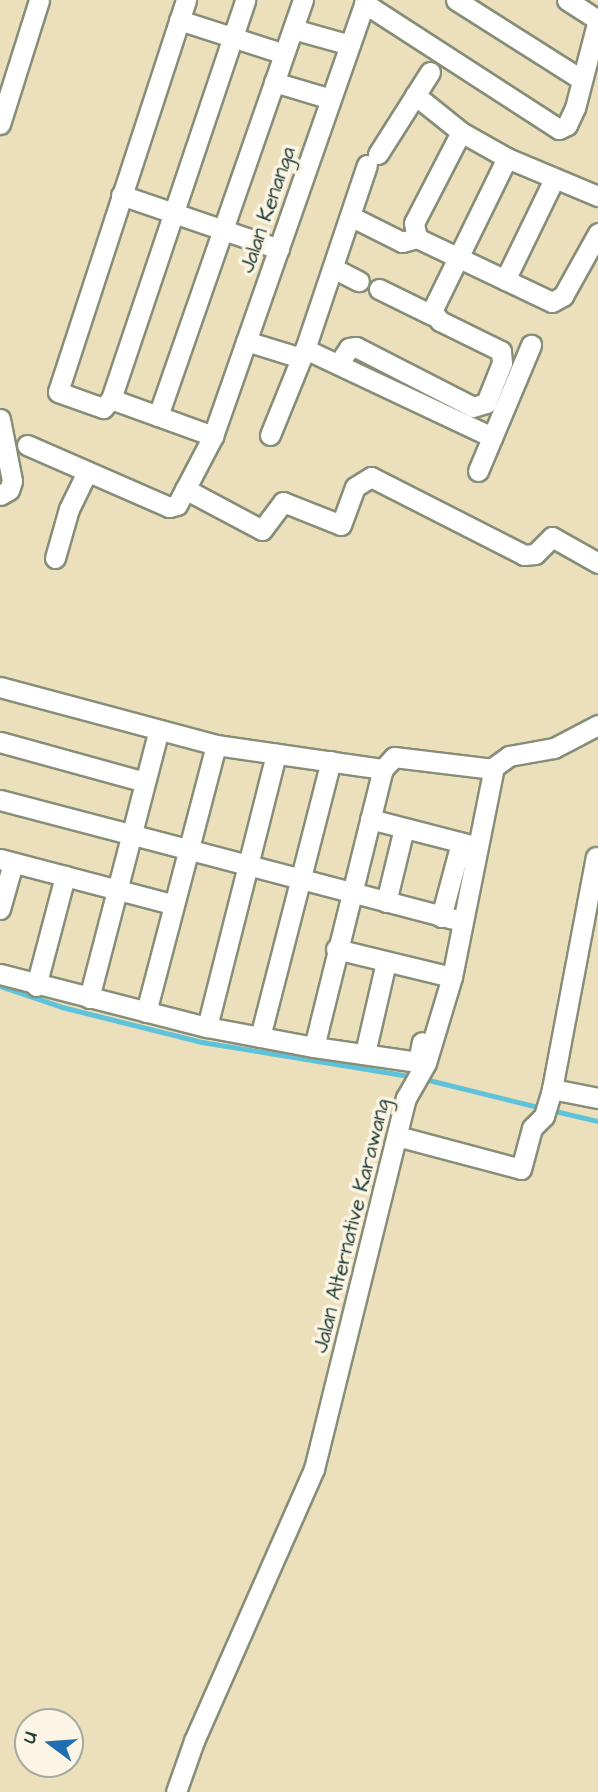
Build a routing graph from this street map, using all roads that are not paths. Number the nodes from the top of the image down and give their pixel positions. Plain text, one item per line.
1 (40, 0) edge
2 (186, 0) edge
3 (245, 0) edge
4 (303, 0) edge
5 (456, 0) edge
6 (566, 0) edge
7 (365, 2) edge
8 (179, 20) junction
9 (598, 20) edge
10 (293, 29) junction
11 (233, 37) junction
12 (350, 45) junction
13 (284, 54) junction
14 (430, 72) dead end
15 (582, 80) junction
16 (274, 82) junction
17 (415, 95) junction
18 (331, 99) junction
19 (0, 124) edge
20 (461, 132) junction
21 (507, 158) junction
22 (554, 180) junction
23 (121, 195) junction
24 (598, 196) edge
25 (173, 211) junction
26 (352, 217) junction
27 (223, 228) junction
28 (598, 233) edge
29 (417, 238) junction
30 (278, 249) junction
31 (456, 258) junction
32 (591, 260) edge
33 (333, 268) junction
34 (505, 280) junction
35 (359, 281) dead end
36 (379, 289) dead end
37 (432, 315) junction
38 (246, 341) junction
39 (531, 345) dead end
40 (303, 353) junction
41 (339, 363) junction
42 (111, 399) junction
43 (158, 416) junction
44 (0, 419) edge
45 (270, 435) dead end
46 (213, 436) junction
47 (492, 437) junction
48 (26, 445) dead end
49 (478, 471) dead end
50 (88, 472) junction
51 (185, 489) junction
52 (0, 495) edge
53 (55, 558) dead end
54 (598, 563) edge
55 (0, 687) edge
56 (598, 725) edge
57 (159, 730) junction
58 (0, 742) edge
59 (216, 745) junction
60 (276, 754) junction
61 (331, 761) junction
62 (383, 769) junction
63 (493, 769) junction
64 (145, 782) junction
65 (0, 800) edge
66 (370, 819) junction
67 (404, 828) junction
68 (130, 835) junction
69 (468, 844) junction
70 (187, 850) junction
71 (596, 857) dead end
72 (7, 861) edge
73 (246, 865) junction
74 (65, 876) junction
75 (299, 879) junction
76 (594, 882) edge
77 (116, 889) junction
78 (351, 893) junction
79 (386, 902) junction
80 (173, 904) junction
81 (0, 908) edge
82 (442, 916) junction
83 (462, 921) junction
84 (336, 949) junction
85 (386, 961) junction
86 (0, 974) edge
87 (445, 975) junction
88 (36, 986) junction
89 (89, 998) junction
90 (146, 1012) junction
91 (207, 1027) junction
92 (260, 1037) junction
93 (314, 1047) junction
94 (365, 1054) junction
95 (598, 1098) edge
96 (548, 1103) junction
97 (397, 1136) junction
98 (176, 1792) edge

1 - 19 street
2 - 8 street
3 - 11 street
4 - 10 street
5 - 15 street
6 - 9 street
7 - 12 street, Jalan Kenanga
7 - 15 street
8 - 11 street
8 - 23 street
9 - 15 street
10 - 12 street
10 - 13 street
11 - 13 street
11 - 25 street
12 - 18 street, Jalan Kenanga
13 - 16 street
14 - 17 street
16 - 18 street
16 - 27 street
17 - 20 street
17 - 26 street
18 - 30 street, Jalan Kenanga
20 - 21 street
20 - 29 street
21 - 22 street
21 - 31 street
22 - 24 street
22 - 34 street
23 - 25 street
23 - 42 street
25 - 27 street
25 - 42 street
26 - 29 street
26 - 33 street
27 - 30 street
27 - 43 street
28 - 32 street
29 - 31 street
30 - 38 street, Jalan Kenanga
31 - 34 street
31 - 37 street
32 - 34 street
33 - 35 street
33 - 40 street
36 - 37 street
37 - 41 street
38 - 40 street
38 - 46 street, Jalan Kenanga
39 - 47 street
40 - 41 street
40 - 45 street
41 - 47 street
42 - 43 street
43 - 46 street
44 - 52 street
46 - 51 street, Jalan Kenanga
47 - 49 street
48 - 50 street
50 - 51 street
50 - 53 street
51 - 54 street
55 - 57 street
56 - 63 street
57 - 59 street
57 - 64 street
58 - 64 street
59 - 60 street
59 - 70 street
60 - 61 street
60 - 73 street
61 - 62 street
61 - 75 street
62 - 63 street
62 - 66 street
63 - 69 street, Jalan Alternative Karawang
64 - 68 street
65 - 68 street
66 - 67 street
66 - 78 street
67 - 69 street
67 - 79 street
68 - 70 street
68 - 77 street
69 - 82 street
69 - 83 street, Jalan Alternative Karawang
70 - 73 street
70 - 80 street
71 - 76 street
72 - 74 street
72 - 81 street
73 - 75 street
73 - 91 street
74 - 77 street
74 - 88 street
75 - 78 street
75 - 92 street
76 - 96 street
77 - 80 street
77 - 89 street
78 - 79 street
78 - 84 street
79 - 82 street
80 - 90 street
82 - 83 street
83 - 87 street, Jalan Alternative Karawang
84 - 85 street
84 - 93 street
85 - 87 street
85 - 94 street
86 - 88 street
87 - 94 street
87 - 97 street, Jalan Alternative Karawang
88 - 89 street
89 - 90 street
90 - 91 street
91 - 92 street
92 - 93 street
93 - 94 street
95 - 96 street
96 - 97 street
97 - 98 street, Jalan Alternative Karawang

